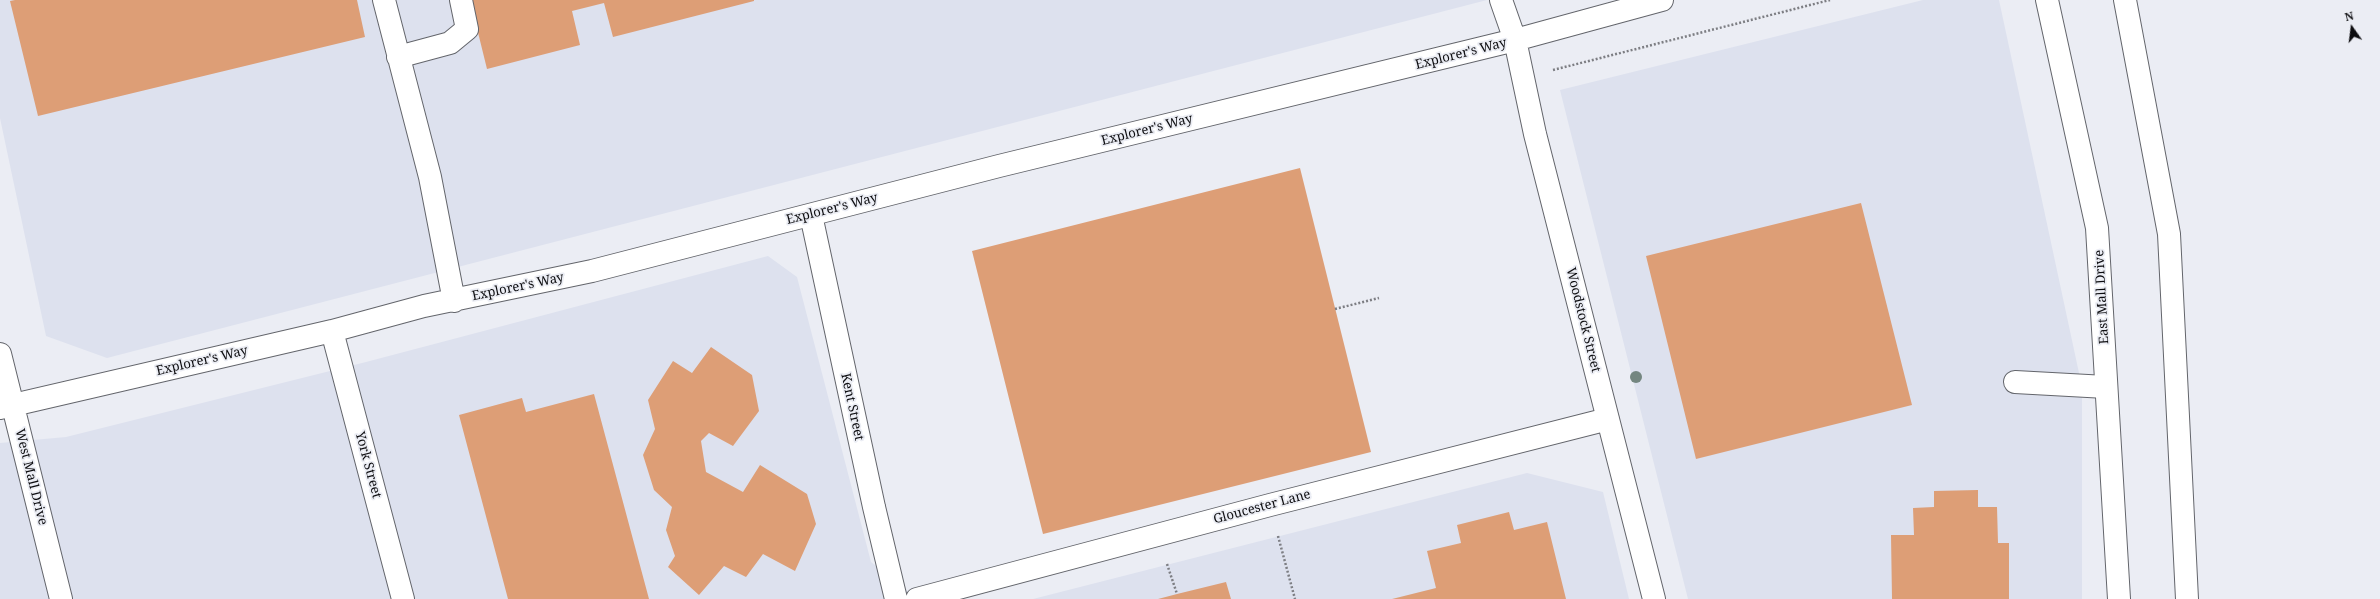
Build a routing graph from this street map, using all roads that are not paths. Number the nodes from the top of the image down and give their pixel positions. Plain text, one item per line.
1 (384, 0) edge
2 (461, 0) edge
3 (1502, 0) edge
4 (1662, 0) edge
5 (2047, 0) edge
6 (2125, 0) edge
7 (1515, 40) junction
8 (398, 57) junction
9 (811, 215) junction
10 (454, 301) junction
11 (332, 331) junction
12 (0, 354) edge
13 (2015, 382) dead end
14 (2106, 387) junction
15 (6, 406) edge
16 (1608, 419) junction
17 (61, 599) edge
18 (403, 599) edge
19 (896, 599) edge
20 (917, 599) edge
21 (1654, 599) edge
22 (2120, 599) edge
23 (2187, 599) edge

1 - 8 street
2 - 8 street
3 - 7 street, Woodstock Street
4 - 7 street, Explorer's Way
5 - 14 street, East Mall Drive
6 - 23 street
7 - 9 street, Explorer's Way
7 - 16 street, Woodstock Street
8 - 10 street
9 - 10 street, Explorer's Way
9 - 19 street, Kent Street
10 - 11 street, Explorer's Way
11 - 15 street, Explorer's Way
11 - 18 street, York Street
12 - 15 street, West Mall Drive
13 - 14 street
14 - 22 street, East Mall Drive
15 - 17 street, West Mall Drive
16 - 20 street, Gloucester Lane
16 - 21 street, Woodstock Street

